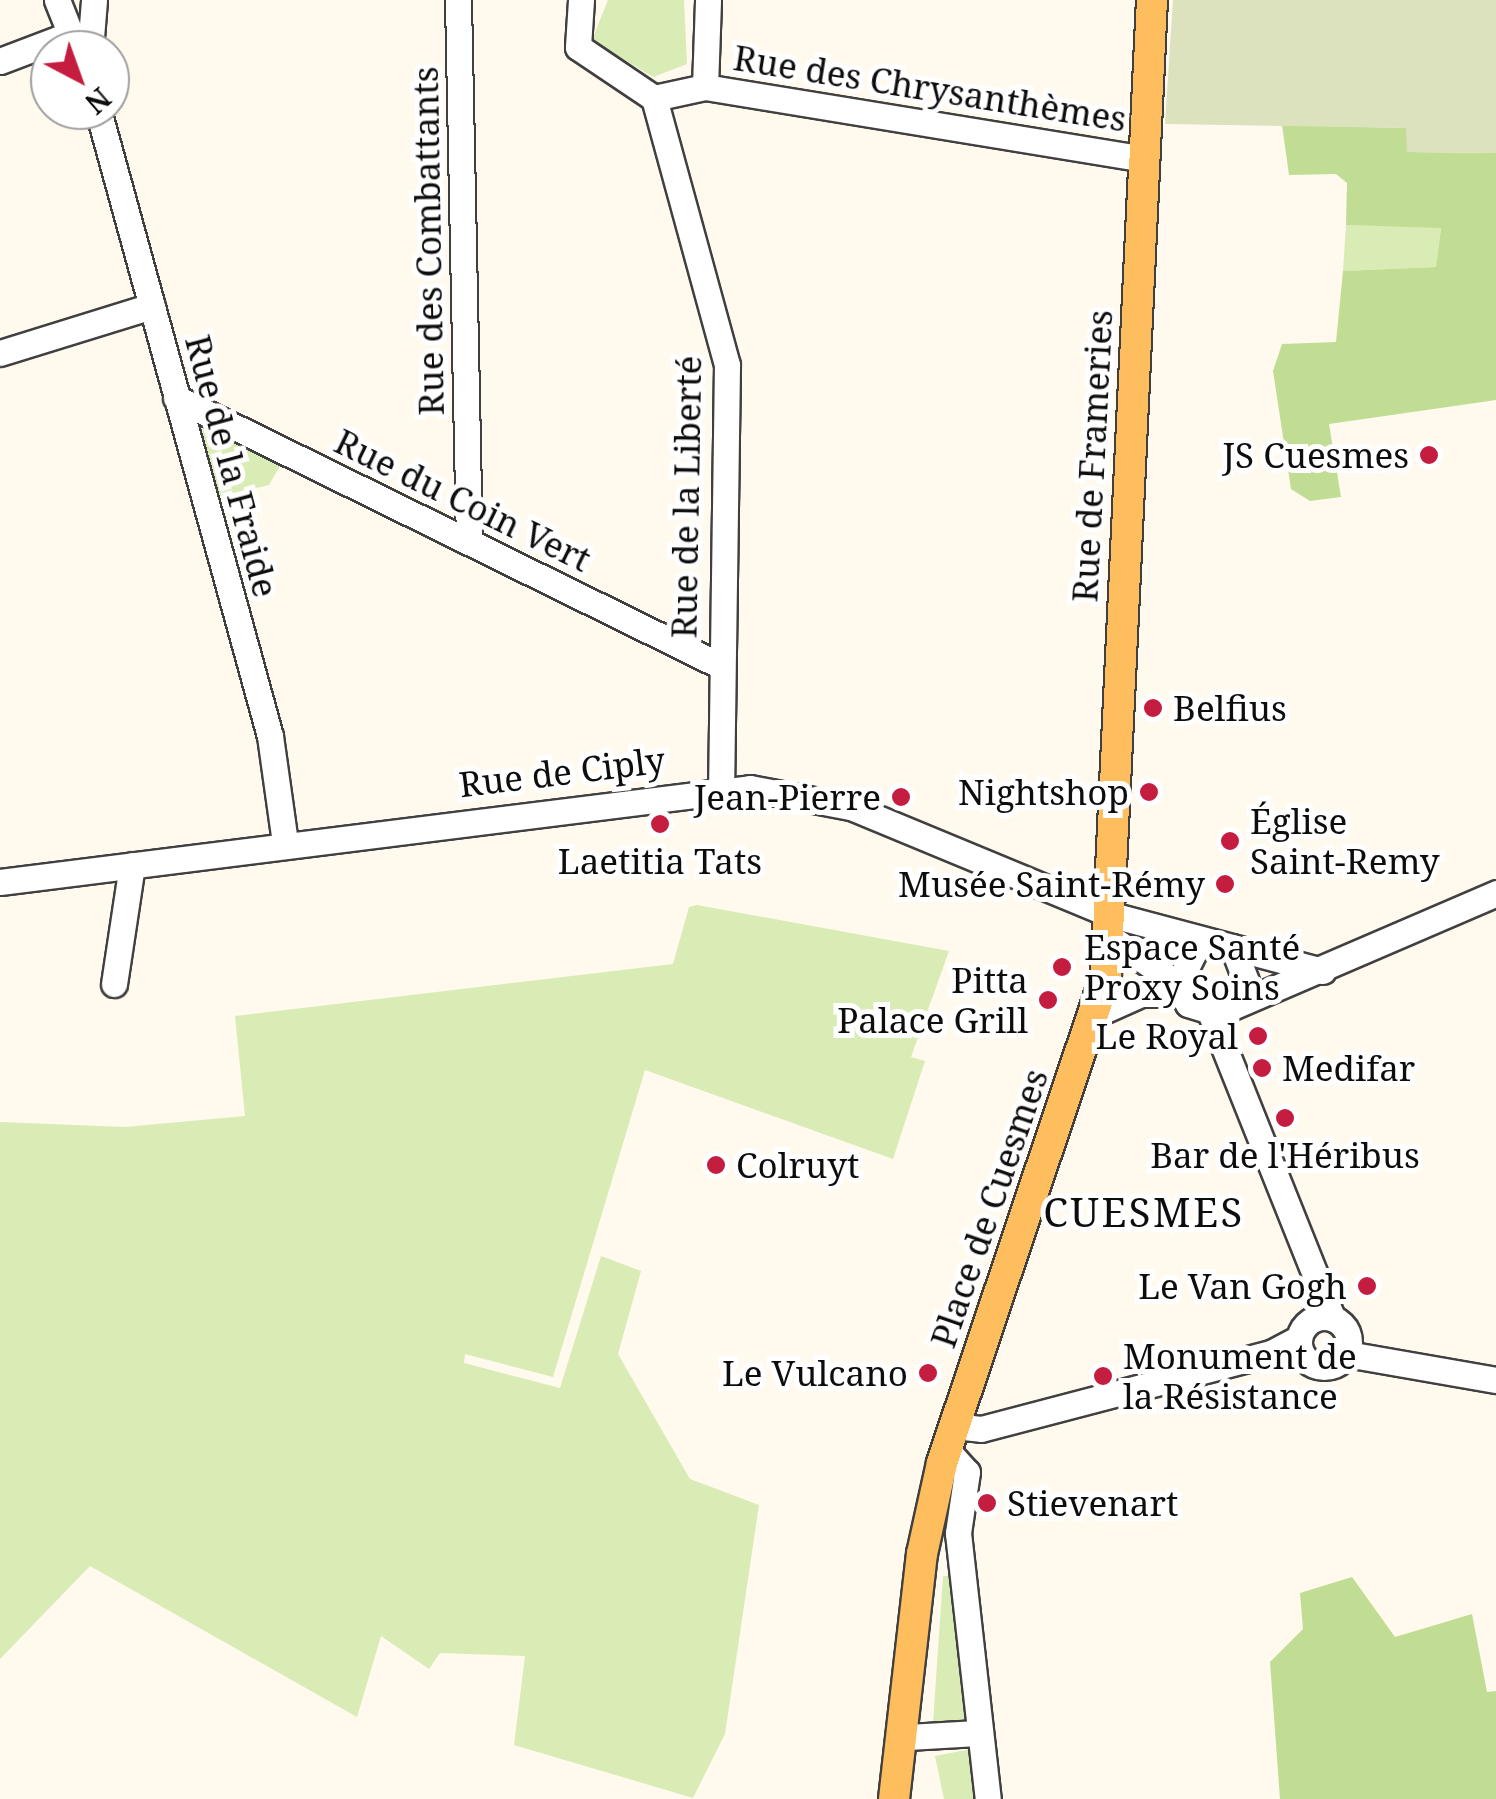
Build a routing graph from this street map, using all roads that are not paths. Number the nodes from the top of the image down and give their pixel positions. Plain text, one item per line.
1 (57, 0) edge
2 (94, 0) edge
3 (458, 0) edge
4 (582, 0) edge
5 (708, 0) edge
6 (1152, 0) edge
7 (72, 30) edge
8 (84, 30) edge
9 (30, 55) edge
10 (0, 61) edge
11 (705, 87) junction
12 (654, 98) junction
13 (104, 130) edge
14 (1144, 159) junction
15 (152, 306) junction
16 (0, 353) edge
17 (176, 398) junction
18 (469, 542) junction
19 (719, 665) junction
20 (721, 787) junction
21 (285, 843) junction
22 (132, 866) junction
23 (0, 882) edge
24 (1496, 893) edge
25 (1112, 926) junction
26 (1200, 940) junction
27 (1233, 947) junction
28 (1323, 970) junction
29 (114, 984) dead end
30 (1180, 989) junction
31 (1222, 1009) junction
32 (1096, 1014) junction
33 (1332, 1317) junction
34 (1302, 1348) junction
35 (1348, 1354) junction
36 (1496, 1380) edge
37 (964, 1391) junction
38 (1008, 1418) junction
39 (950, 1437) junction
40 (978, 1733) junction
41 (907, 1737) junction
42 (894, 1799) edge
43 (916, 1799) edge
44 (988, 1799) edge

1 - 7 street
2 - 8 street
3 - 18 street, Rue des Combattants
4 - 12 street
5 - 11 street, Rue des Chrysanthèmes
6 - 14 main road, Rue de Frameries
9 - 10 street
11 - 12 street, Rue des Chrysanthèmes
11 - 14 street, Rue des Chrysanthèmes
12 - 19 street, Rue de la Liberté
13 - 15 street, Rue de la Fraide
14 - 25 main road, Rue de Frameries
15 - 16 street
15 - 17 street, Rue de la Fraide
17 - 18 street, Rue du Coin Vert
17 - 21 street, Rue de la Fraide
18 - 19 street, Rue du Coin Vert
19 - 20 street, Rue de la Liberté
20 - 21 street, Rue de Ciply
20 - 25 street, Rue de Ciply
21 - 22 street, Rue de Ciply
22 - 23 street, Rue de Ciply
22 - 29 street
24 - 28 street
25 - 26 street
25 - 30 street
25 - 32 main road, Place de Cuesmes
26 - 27 street
26 - 30 street
27 - 28 street
27 - 31 street
28 - 31 street
30 - 31 street
30 - 32 street
31 - 33 street
32 - 37 main road, Place de Cuesmes
33 - 34 street
33 - 35 street
34 - 35 street
34 - 38 street
35 - 36 street
37 - 38 street
37 - 39 main road, Place de Cuesmes
38 - 39 street
39 - 40 street
39 - 41 main road, Place de Cuesmes
40 - 41 street
40 - 44 street
41 - 42 main road
41 - 43 main road

